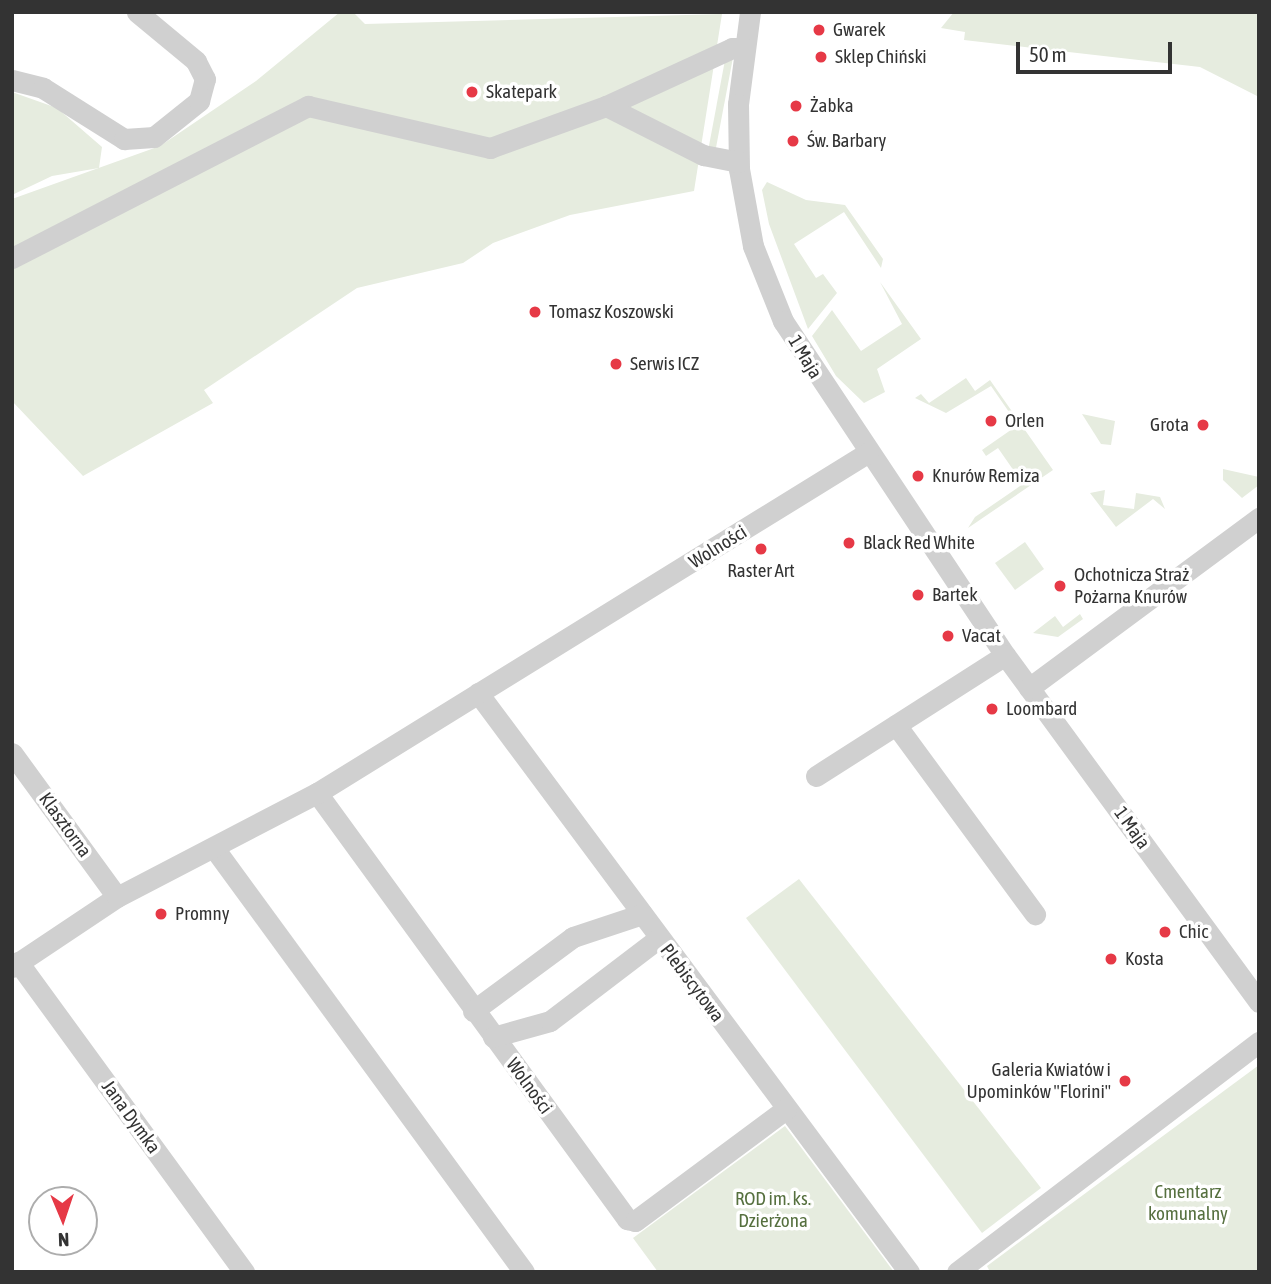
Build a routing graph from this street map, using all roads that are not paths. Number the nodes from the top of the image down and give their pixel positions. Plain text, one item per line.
1 (137, 12) edge
2 (750, 12) edge
3 (744, 48) junction
4 (12, 80) edge
5 (606, 106) junction
6 (738, 163) junction
7 (12, 258) edge
8 (867, 453) junction
9 (1257, 524) edge
10 (1005, 655) junction
11 (1029, 688) junction
12 (478, 693) junction
13 (896, 725) junction
14 (12, 753) edge
15 (816, 776) dead end
16 (317, 793) junction
17 (214, 848) junction
18 (117, 897) junction
19 (642, 914) junction
20 (1035, 914) dead end
21 (659, 937) junction
22 (15, 965) edge
23 (1259, 1002) edge
24 (473, 1011) junction
25 (493, 1037) junction
26 (1259, 1042) edge
27 (786, 1109) junction
28 (244, 1272) edge
29 (524, 1272) edge
30 (909, 1272) edge
31 (957, 1272) edge

1 - 4 street
2 - 3 street, 1 Maja
3 - 5 street
3 - 6 street, 1 Maja
5 - 6 street
5 - 7 street
6 - 8 street, 1 Maja
8 - 10 street, 1 Maja
8 - 12 street, Wolności
9 - 11 street
10 - 11 street, 1 Maja
10 - 13 street
11 - 23 street, 1 Maja
12 - 16 street, Wolności
12 - 19 street, Plebiscytowa
13 - 15 street
13 - 20 street
14 - 18 street, Klasztorna
16 - 17 street, Wolności
16 - 24 street, Wolności
17 - 18 street, Wolności
17 - 29 street
18 - 22 street, Wolności
19 - 21 street, Plebiscytowa
19 - 24 street
21 - 25 street
21 - 27 street, Plebiscytowa
22 - 28 street, Jana Dymka
24 - 25 street, Wolności
25 - 27 street, Wolności
26 - 31 street
27 - 30 street, Plebiscytowa

